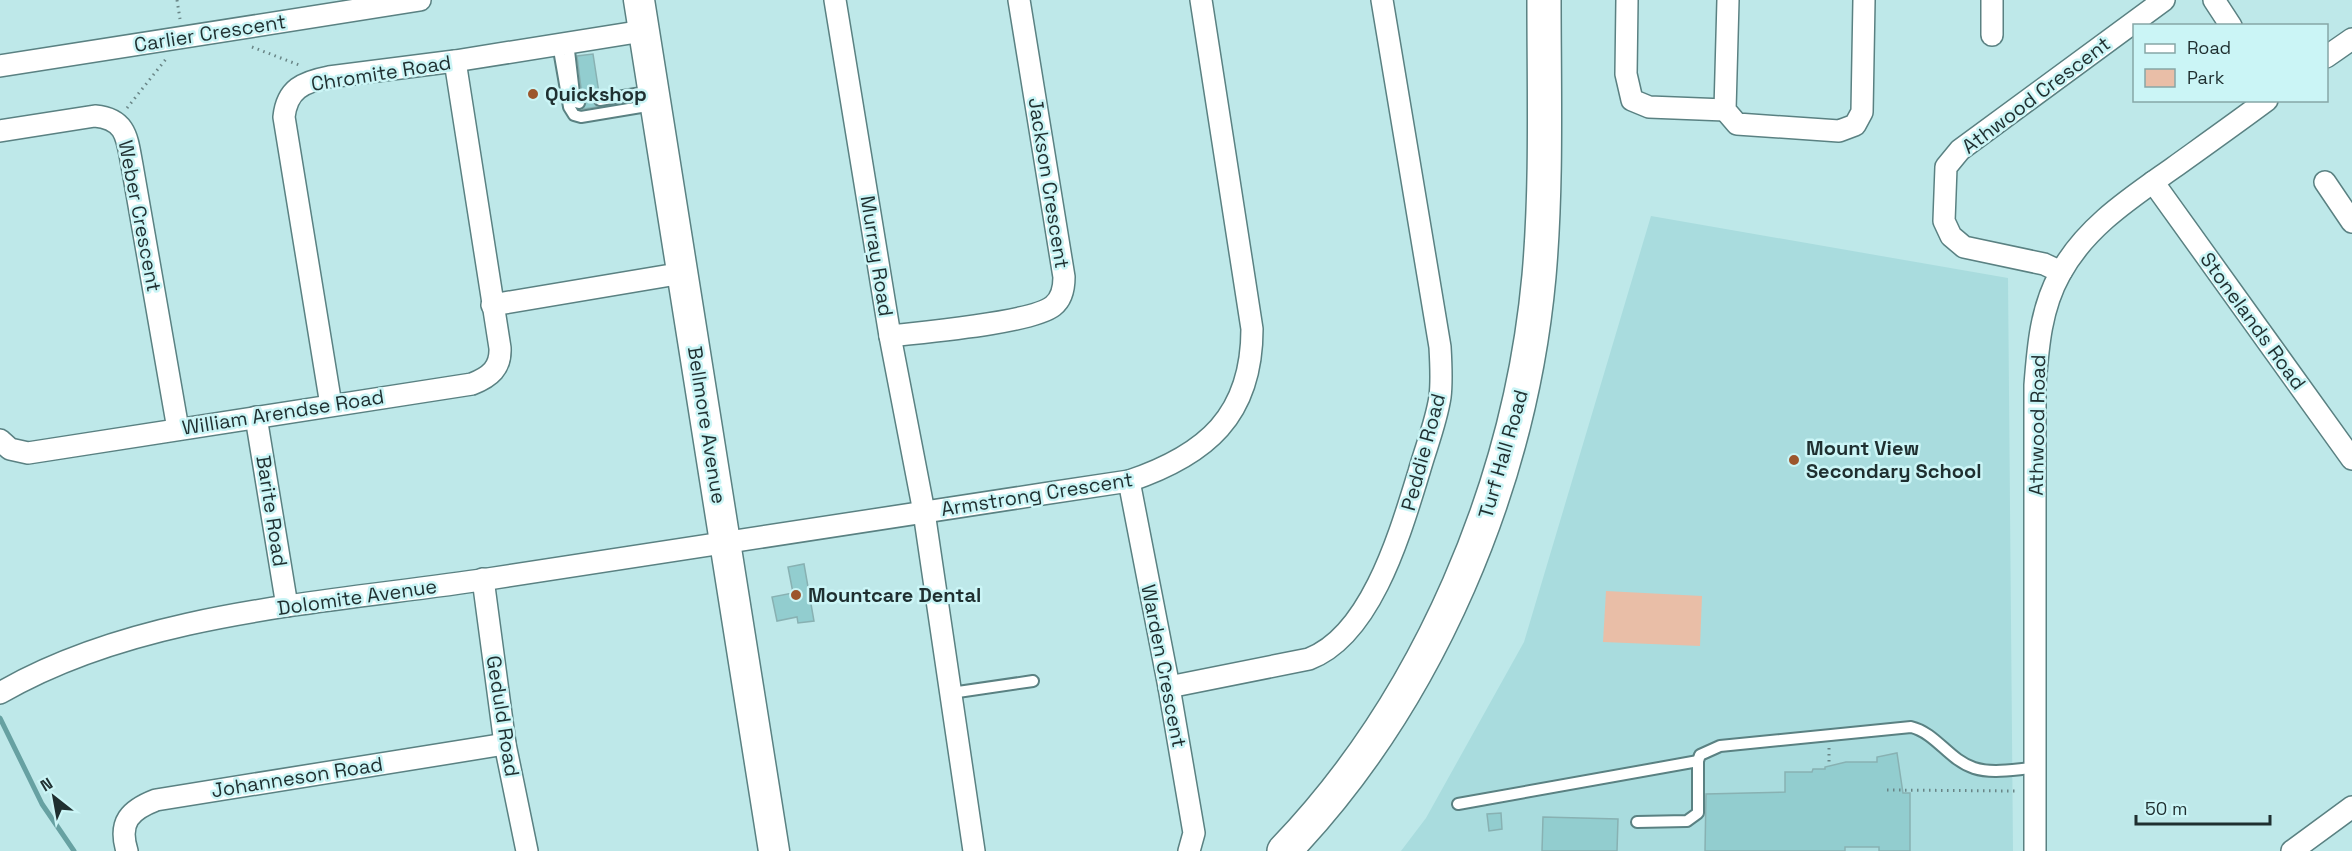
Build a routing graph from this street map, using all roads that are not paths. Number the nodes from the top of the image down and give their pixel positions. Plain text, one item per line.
1 (420, 0) edge
2 (639, 0) edge
3 (835, 0) edge
4 (1019, 0) edge
5 (1201, 0) edge
6 (1382, 0) edge
7 (1544, 0) edge
8 (1627, 0) edge
9 (1728, 0) edge
10 (1864, 0) edge
11 (1992, 0) edge
12 (2164, 0) edge
13 (2214, 0) edge
14 (2230, 24) edge
15 (644, 31) junction
16 (1992, 35) dead end
17 (2352, 39) edge
18 (563, 43) junction
19 (2328, 56) edge
20 (455, 61) junction
21 (0, 66) edge
22 (655, 98) junction
23 (600, 100) dead end
24 (2264, 102) edge
25 (579, 103) dead end
26 (1725, 110) junction
27 (0, 131) edge
28 (2153, 182) junction
29 (2325, 182) dead end
30 (2352, 222) edge
31 (2061, 272) junction
32 (683, 273) junction
33 (492, 305) junction
34 (890, 336) junction
35 (331, 405) junction
36 (256, 417) junction
37 (178, 429) junction
38 (2, 442) edge
39 (2352, 459) edge
40 (1129, 481) junction
41 (924, 512) junction
42 (725, 542) junction
43 (483, 579) junction
44 (287, 606) junction
45 (1033, 681) dead end
46 (1169, 687) junction
47 (0, 693) edge
48 (951, 693) junction
49 (506, 744) junction
50 (1698, 761) junction
51 (2035, 768) junction
52 (1458, 804) dead end
53 (2352, 807) edge
54 (1637, 822) dead end
55 (127, 851) edge
56 (526, 851) edge
57 (774, 851) edge
58 (974, 851) edge
59 (1189, 851) edge
60 (1284, 851) edge
61 (2035, 851) edge
62 (2292, 851) edge

1 - 21 street, Carlier Crescent
2 - 15 street, Bellmore Avenue
3 - 34 street, Murray Road
4 - 34 street, Jackson Crescent
5 - 40 street, Armstrong Crescent
6 - 46 street, Peddie Road
7 - 60 main road, Turf Hall Road
8 - 26 street
9 - 26 street
10 - 26 street
11 - 16 street
12 - 31 street, Athwood Crescent
13 - 14 street
15 - 18 street, Chromite Road
15 - 22 street, Bellmore Avenue
17 - 19 street
18 - 20 street, Chromite Road
18 - 22 lane
18 - 25 lane
20 - 33 street, William Arendse Road
20 - 35 street, Chromite Road
22 - 23 lane
22 - 32 street, Bellmore Avenue
24 - 28 street, Athwood Road
27 - 37 street, Weber Crescent
28 - 31 street, Athwood Road
28 - 39 street, Stonelands Road
29 - 30 street
31 - 51 street, Athwood Road
32 - 33 street
32 - 42 street, Bellmore Avenue
33 - 35 street, William Arendse Road
34 - 41 street, Murray Road
35 - 36 street, William Arendse Road
36 - 37 street, William Arendse Road
36 - 44 street, Barite Road
37 - 38 street, William Arendse Road
40 - 41 street, Armstrong Crescent
40 - 46 street, Warden Crescent
41 - 42 street, Armstrong Crescent
41 - 48 street
42 - 43 street, Dolomite Avenue
42 - 57 street, Bellmore Avenue
43 - 44 street, Dolomite Avenue
43 - 49 street, Geduld Road
44 - 47 street, Dolomite Avenue
45 - 48 lane
46 - 59 street, Warden Crescent
48 - 58 street
49 - 55 street, Johanneson Road
49 - 56 street, Geduld Road
50 - 51 lane
50 - 52 lane
50 - 54 lane
51 - 61 street, Athwood Road
53 - 62 street

